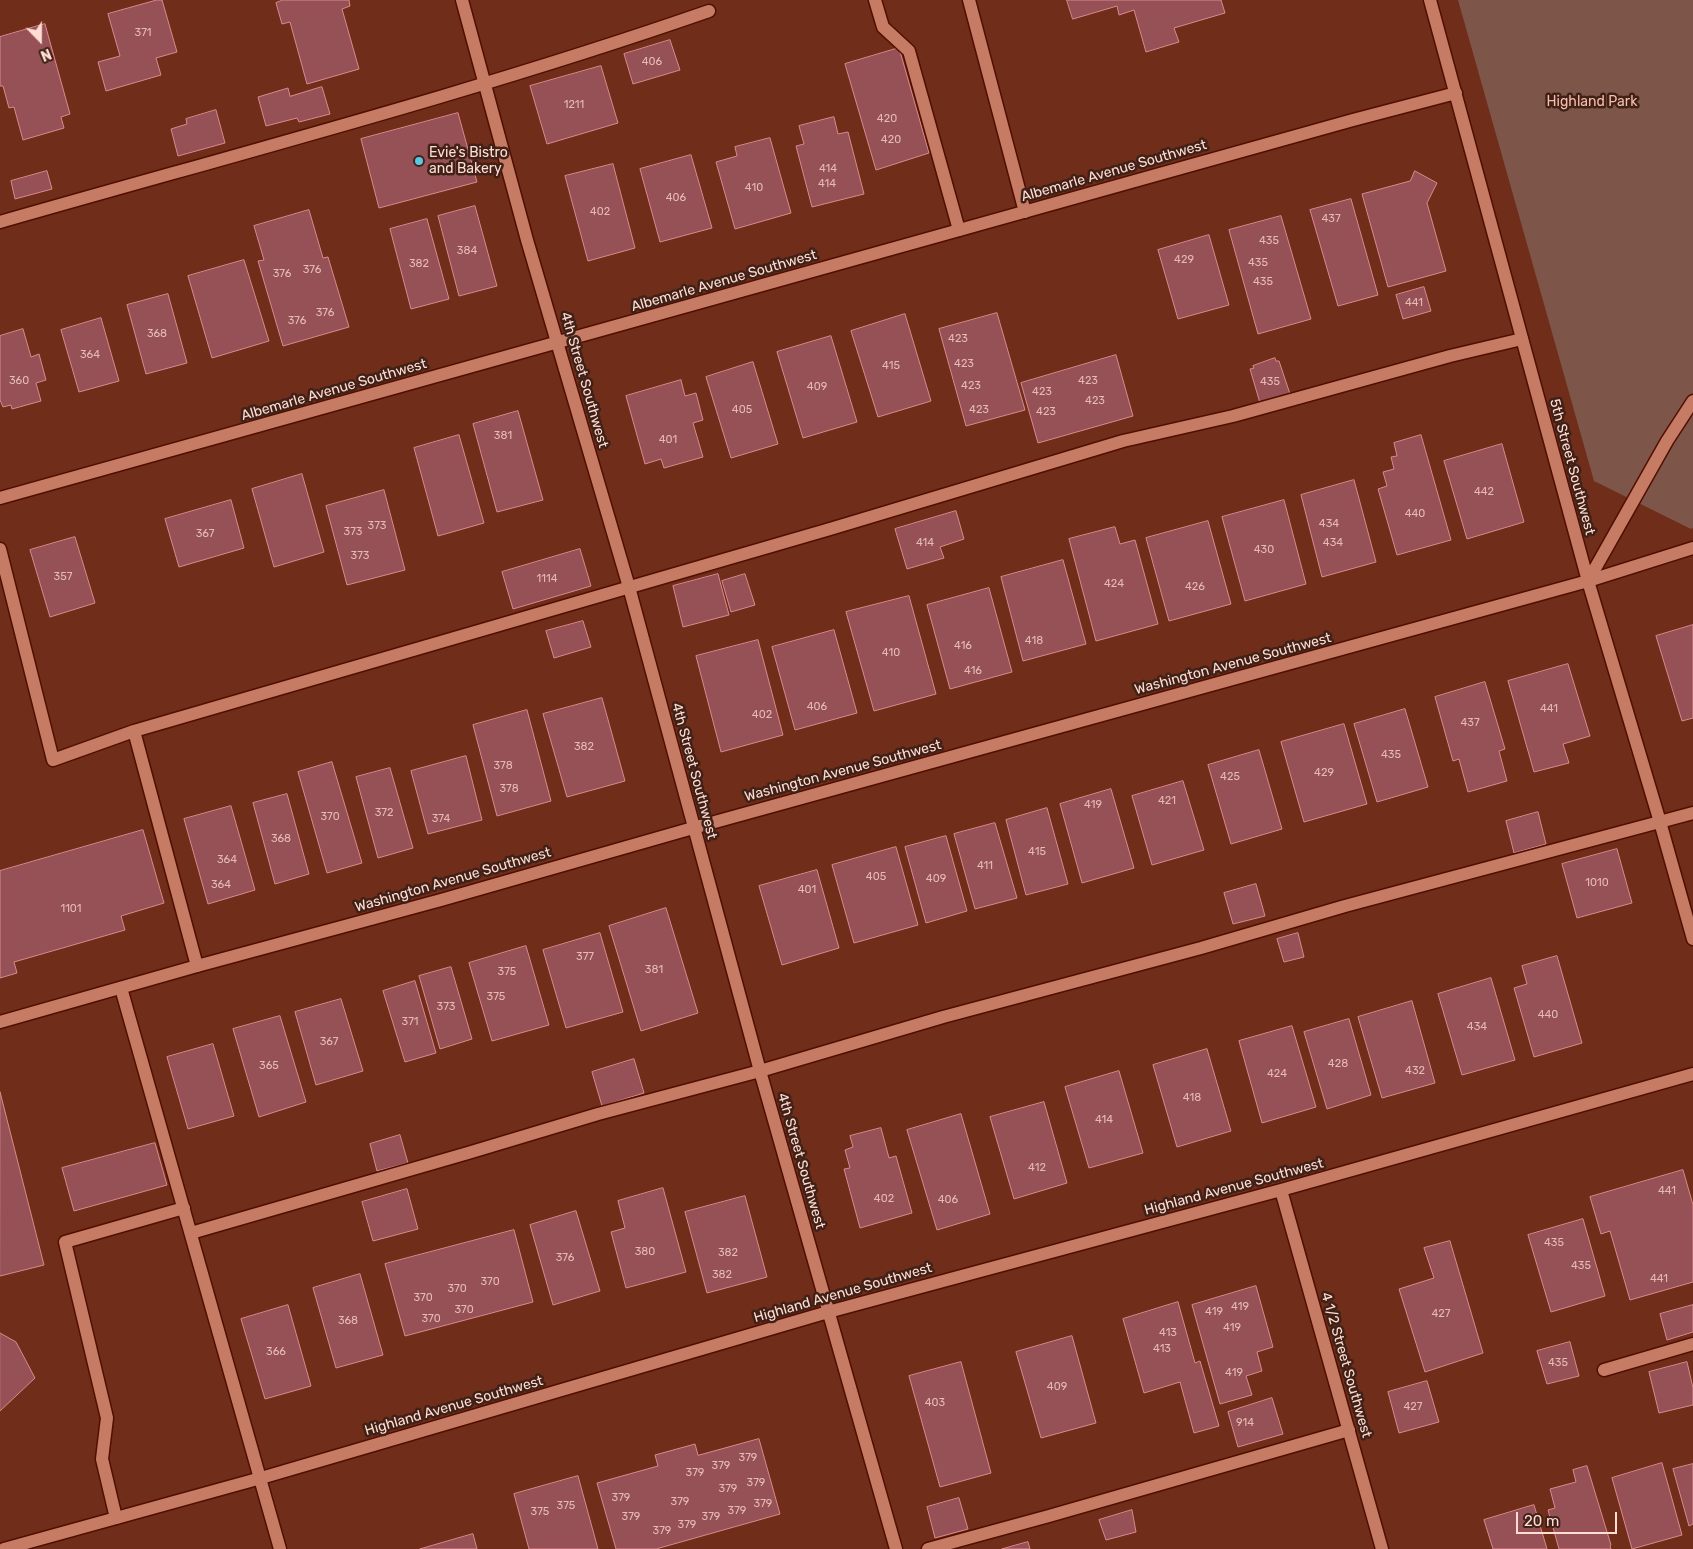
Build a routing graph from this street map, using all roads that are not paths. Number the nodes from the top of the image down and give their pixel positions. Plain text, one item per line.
1 (462, 0) edge
2 (875, 0) edge
3 (969, 0) edge
4 (1430, 0) edge
5 (709, 10) dead end
6 (486, 84) junction
7 (1456, 93) junction
8 (1025, 212) junction
9 (0, 222) edge
10 (960, 230) junction
11 (1522, 338) junction
12 (557, 343) junction
13 (1693, 401) edge
14 (0, 498) edge
15 (1693, 548) edge
16 (0, 549) edge
17 (1588, 581) junction
18 (629, 587) junction
19 (134, 731) junction
20 (1693, 813) edge
21 (1660, 822) junction
22 (693, 828) junction
23 (1693, 940) edge
24 (197, 966) junction
25 (121, 988) junction
26 (0, 1022) edge
27 (760, 1071) junction
28 (1693, 1074) edge
29 (1281, 1190) junction
30 (184, 1208) junction
31 (192, 1233) junction
32 (828, 1312) junction
33 (1693, 1344) edge
34 (1604, 1370) dead end
35 (1349, 1430) junction
36 (261, 1478) junction
37 (116, 1518) junction
38 (4, 1549) edge
39 (280, 1549) edge
40 (896, 1549) edge
41 (928, 1549) edge
42 (1382, 1549) edge

1 - 6 street, 4th Street Southwest
2 - 10 street
3 - 8 street
4 - 7 street, 5th Street Southwest
5 - 6 street
6 - 9 street
6 - 12 street, 4th Street Southwest
7 - 8 street, Albemarle Avenue Southwest
7 - 11 street, 5th Street Southwest
8 - 10 street, Albemarle Avenue Southwest
10 - 12 street, Albemarle Avenue Southwest
11 - 17 street, 5th Street Southwest
11 - 18 street
12 - 14 street, Albemarle Avenue Southwest
12 - 18 street, 4th Street Southwest
13 - 17 street
15 - 17 street, Washington Avenue Southwest
16 - 19 street
17 - 21 street, 5th Street Southwest
17 - 22 street, Washington Avenue Southwest
18 - 19 street
18 - 22 street, 4th Street Southwest
19 - 24 street
20 - 21 street
21 - 23 street, 5th Street Southwest
21 - 27 street
22 - 24 street, Washington Avenue Southwest
22 - 27 street, 4th Street Southwest
24 - 25 street, Washington Avenue Southwest
25 - 26 street, Washington Avenue Southwest
25 - 30 street
27 - 31 street
27 - 32 street, 4th Street Southwest
28 - 29 street, Highland Avenue Southwest
29 - 32 street, Highland Avenue Southwest
29 - 35 street, 4 1/2 Street Southwest
30 - 31 street
30 - 37 street
31 - 36 street
32 - 36 street, Highland Avenue Southwest
32 - 40 street, 4th Street Southwest
33 - 34 street
35 - 41 street
35 - 42 street, 4 1/2 Street Southwest
36 - 37 street, Highland Avenue Southwest
36 - 39 street
37 - 38 street, Highland Avenue Southwest

